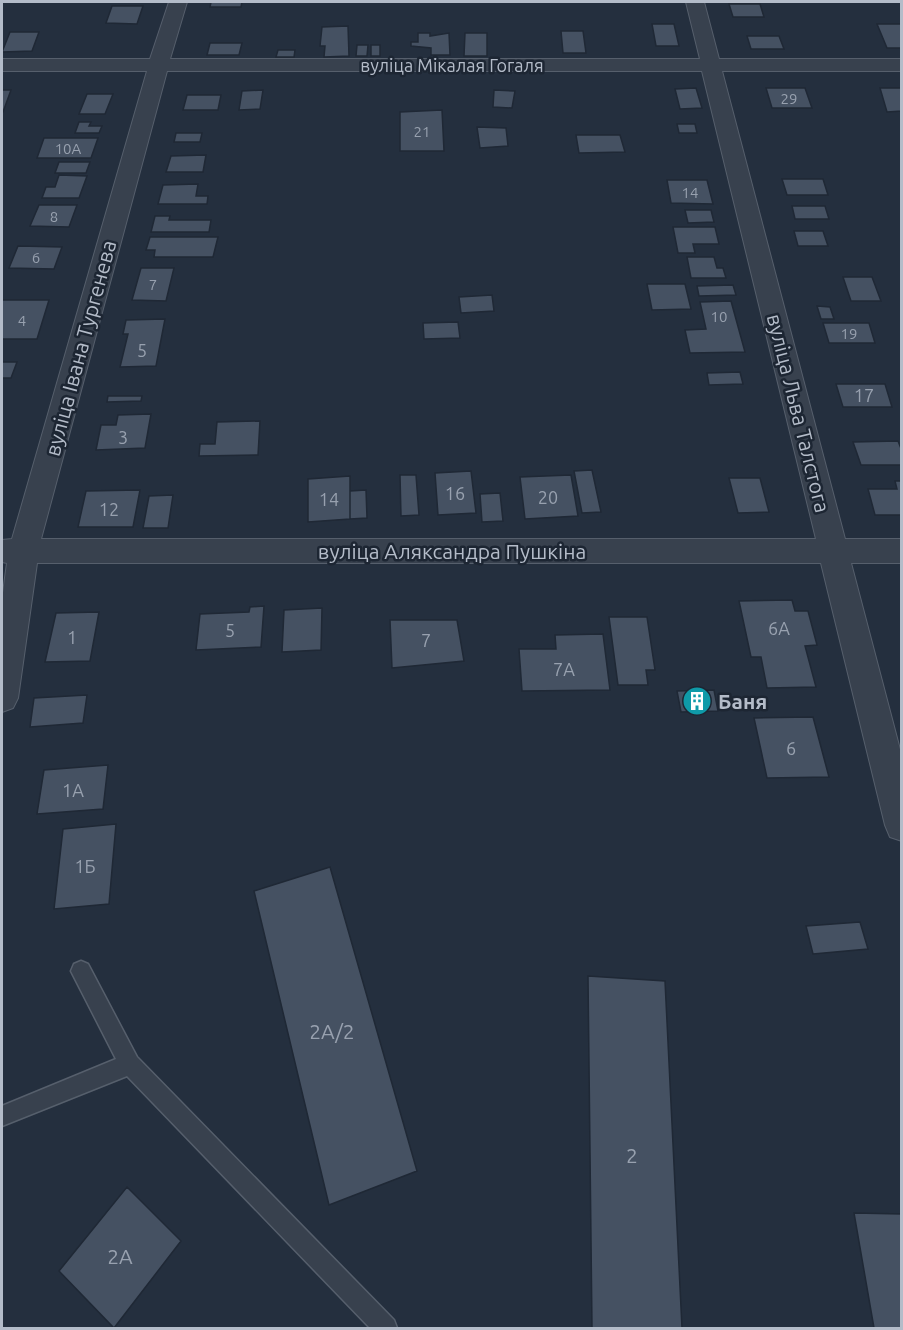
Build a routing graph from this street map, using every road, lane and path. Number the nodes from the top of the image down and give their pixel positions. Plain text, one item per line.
1 (178, 2) edge
2 (695, 2) edge
3 (711, 63) junction
4 (2, 65) edge
5 (902, 65) edge
6 (158, 66) junction
7 (13, 550) edge
8 (902, 551) edge
9 (834, 552) junction
10 (2, 698) edge
11 (902, 825) edge
12 (81, 971) dead end
13 (130, 1064) junction
14 (2, 1116) edge
15 (386, 1329) edge

1 - 6 street, вуліца Івана Тургенева
2 - 3 street, вуліца Льва Талстога
3 - 5 street, вуліца Мікалая Гогаля
3 - 6 street, вуліца Мікалая Гогаля
3 - 9 street, вуліца Льва Талстога
4 - 6 street, вуліца Мікалая Гогаля
6 - 7 street, вуліца Івана Тургенева
7 - 9 street, вуліца Аляксандра Пушкіна
7 - 10 street, вуліца Івана Тургенева
8 - 9 street, вуліца Аляксандра Пушкіна
9 - 11 street, вуліца Льва Талстога
12 - 13 lane
13 - 14 lane
13 - 15 lane

